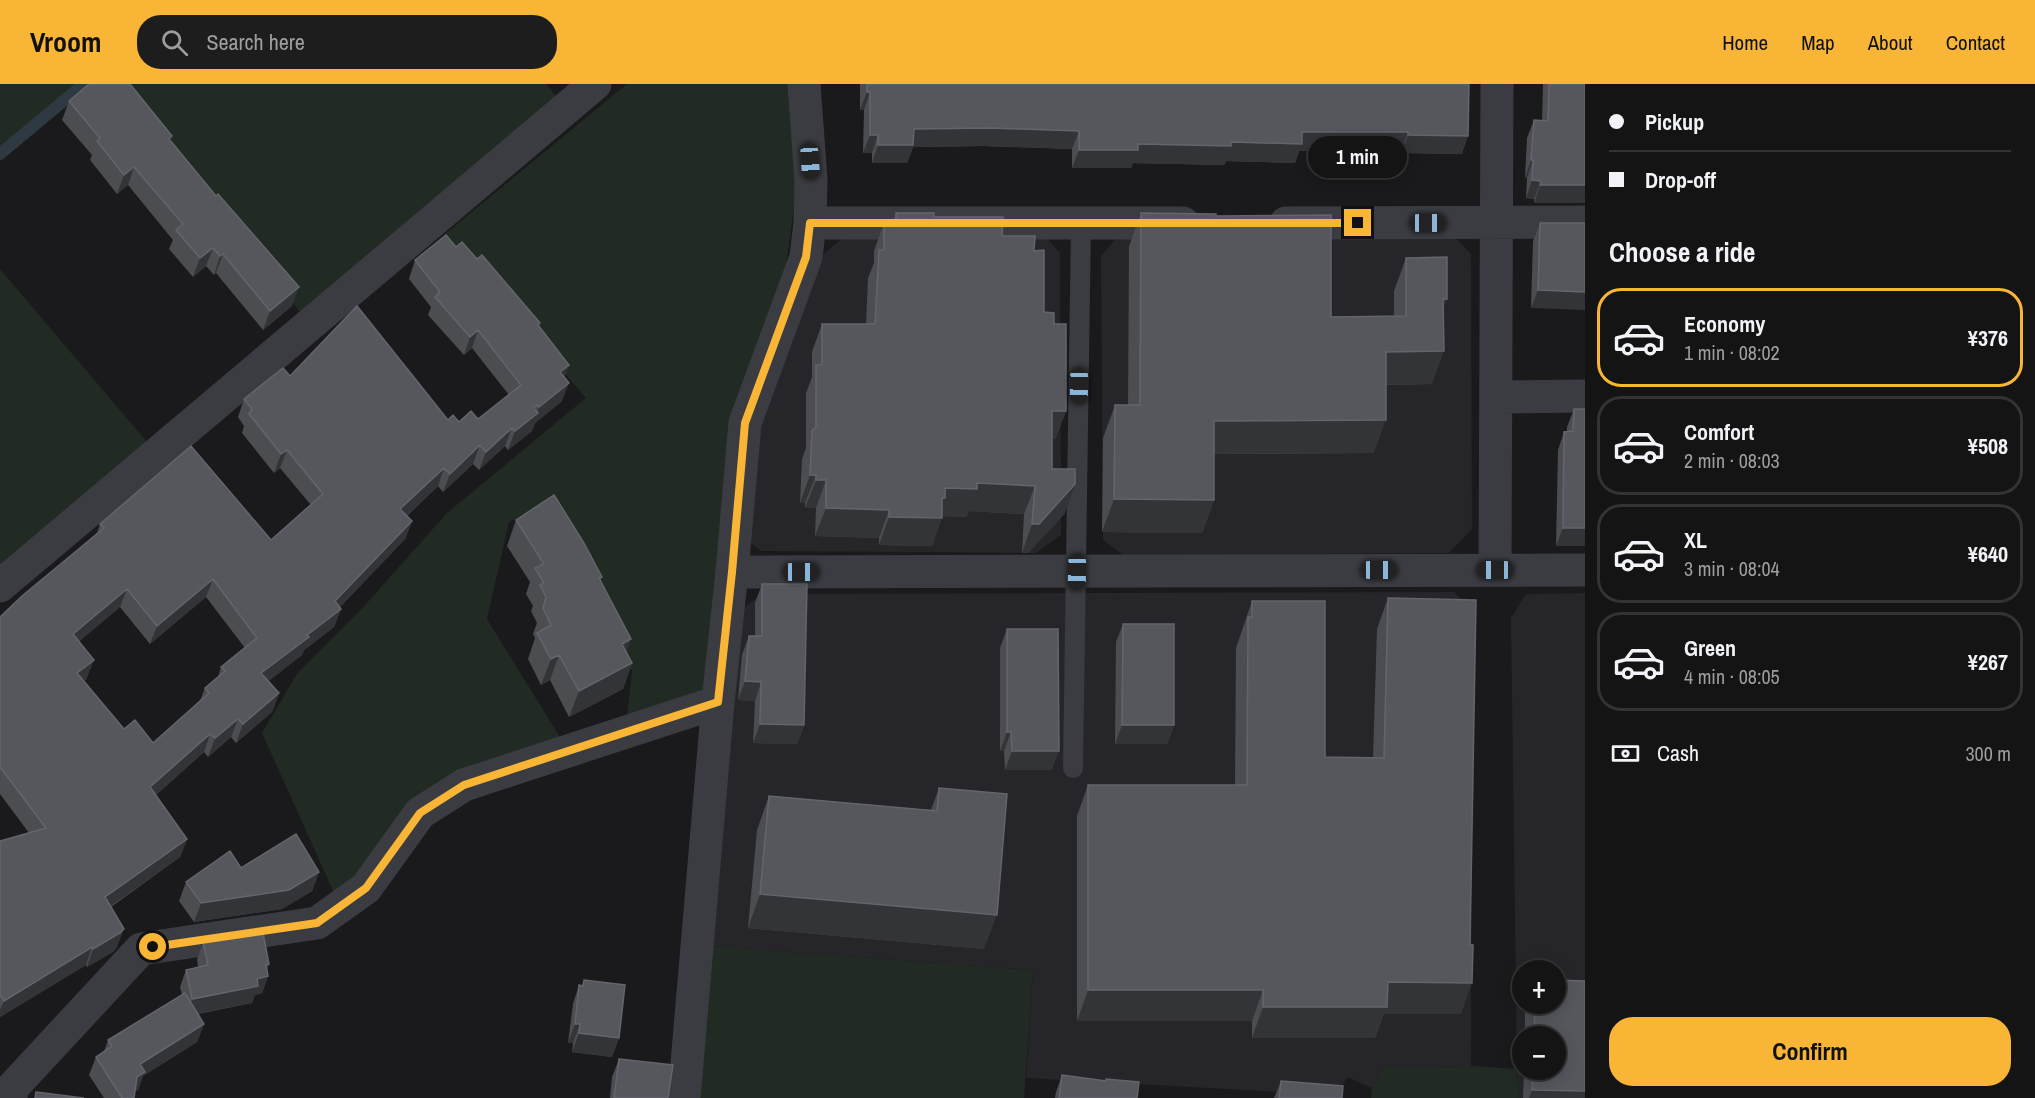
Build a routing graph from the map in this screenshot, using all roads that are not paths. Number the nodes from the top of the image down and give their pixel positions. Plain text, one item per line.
1 (595, 84) edge
2 (804, 84) edge
3 (1497, 84) edge
4 (1585, 222) edge
5 (810, 223) junction
6 (1081, 223) junction
7 (1212, 223) edge
8 (1259, 223) edge
9 (1497, 223) junction
10 (1585, 396) edge
11 (1497, 397) junction
12 (1495, 570) junction
13 (1585, 570) edge
14 (732, 572) junction
15 (1077, 572) junction
16 (0, 586) edge
17 (718, 702) junction
18 (1073, 768) dead end
19 (11, 1098) edge
20 (684, 1098) edge

1 - 16 street
2 - 5 street
3 - 9 street
4 - 9 street
5 - 6 street
5 - 14 street
6 - 7 street
6 - 15 lane
8 - 9 street
9 - 11 street
10 - 11 street
11 - 12 street
12 - 13 street
12 - 15 street
14 - 15 street
14 - 17 street
15 - 18 lane
17 - 19 street
17 - 20 street

